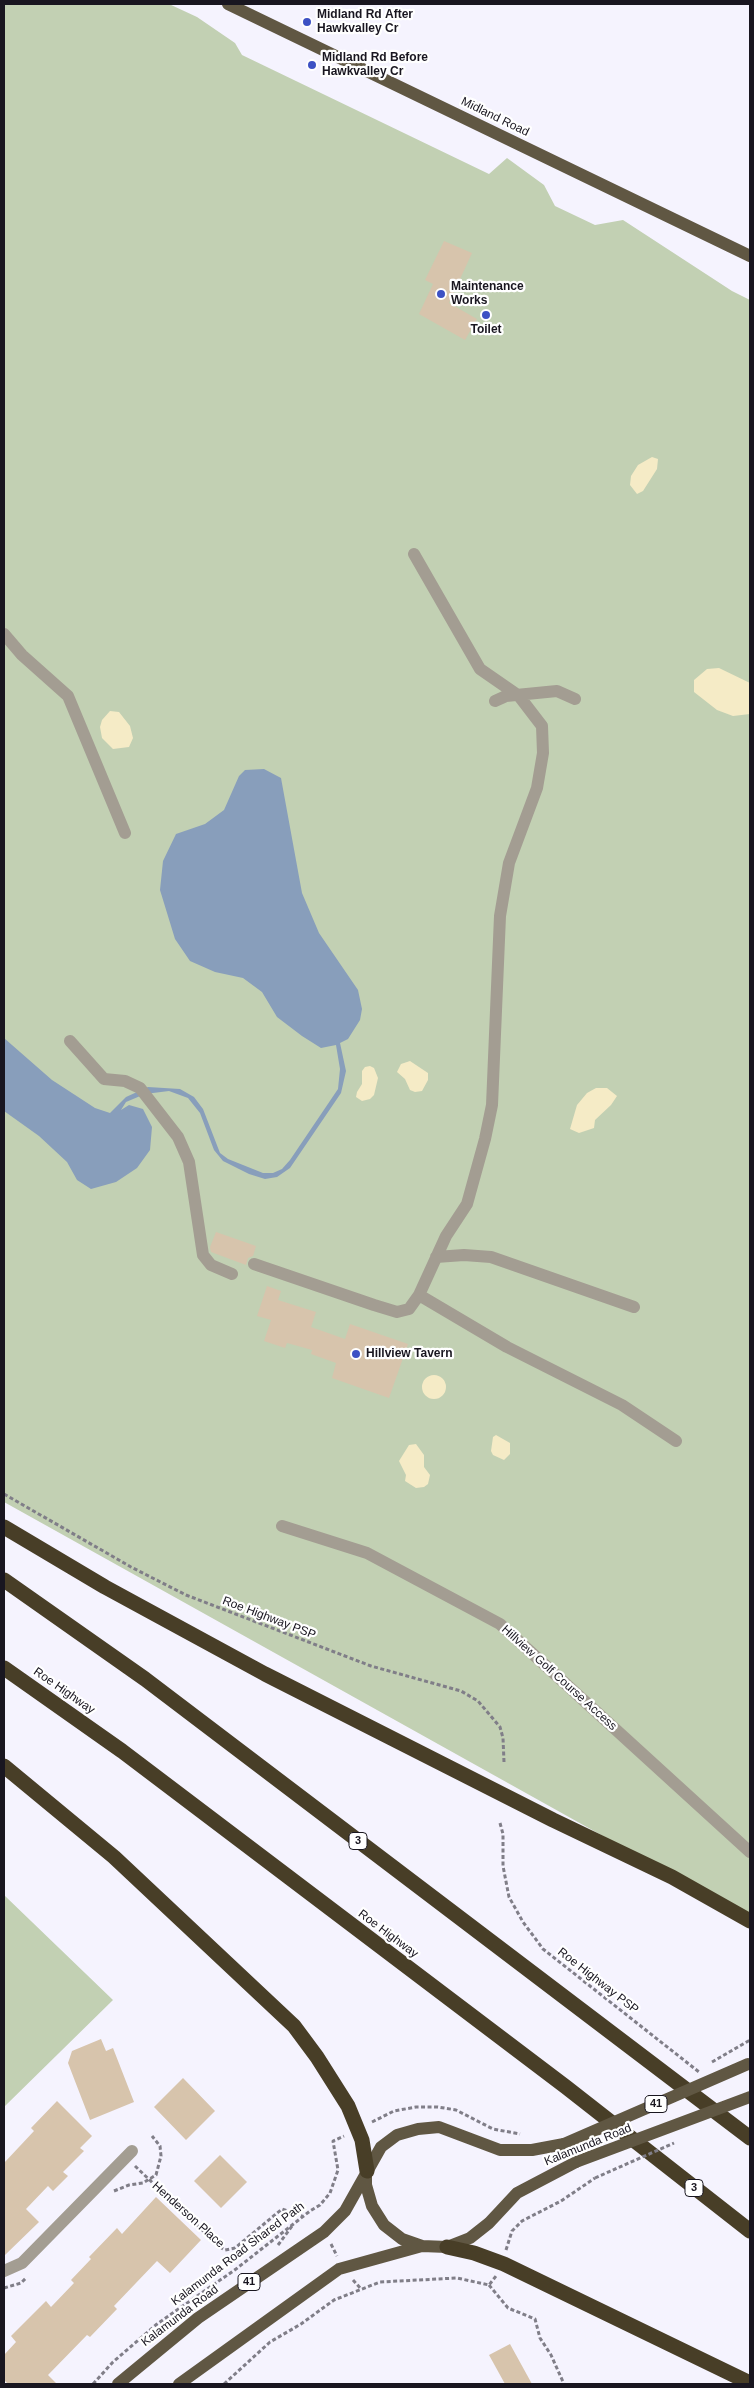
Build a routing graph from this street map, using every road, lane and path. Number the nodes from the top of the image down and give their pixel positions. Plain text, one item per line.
1 (228, 4) edge
2 (750, 256) edge
3 (414, 554) dead end
4 (4, 634) edge
5 (519, 696) junction
6 (575, 699) dead end
7 (495, 701) dead end
8 (125, 833) dead end
9 (70, 1041) dead end
10 (436, 1257) junction
11 (254, 1264) dead end
12 (232, 1274) dead end
13 (418, 1295) junction
14 (634, 1306) dead end
15 (676, 1441) dead end
16 (4, 1494) edge
17 (282, 1526) dead end
18 (4, 1527) edge
19 (4, 1580) edge
20 (4, 1668) edge
21 (504, 1762) dead end
22 (4, 1766) edge
23 (500, 1823) dead end
24 (750, 1852) edge
25 (750, 1921) edge
26 (750, 2040) edge
27 (710, 2063) dead end
28 (749, 2064) edge
29 (704, 2076) dead end
30 (750, 2097) edge
31 (358, 2129) junction
32 (526, 2134) dead end
33 (152, 2136) dead end
34 (750, 2138) edge
35 (129, 2154) joint
36 (366, 2171) junction
37 (595, 2178) dead end
38 (150, 2180) junction
39 (107, 2198) dead end
40 (310, 2211) junction
41 (302, 2216) junction
42 (750, 2231) edge
43 (324, 2232) junction
44 (422, 2246) junction
45 (447, 2246) junction
46 (504, 2264) junction
47 (343, 2268) junction
48 (4, 2271) edge
49 (28, 2276) dead end
50 (489, 2285) junction
51 (4, 2288) edge
52 (361, 2289) junction
53 (750, 2383) edge
54 (93, 2384) edge
55 (118, 2384) edge
56 (179, 2384) edge
57 (224, 2384) edge
58 (564, 2384) edge

1 - 2 main road, Midland Road
3 - 5 street
4 - 8 street
5 - 6 street
5 - 7 street
5 - 10 street
9 - 12 street
10 - 13 street
10 - 14 street
11 - 13 street
13 - 15 street
16 - 21 path, Roe Highway PSP
17 - 24 street, Hillview Golf Course Access
18 - 25 highway
19 - 34 highway, 3
20 - 42 highway, Roe Highway / 3
22 - 31 highway
23 - 29 path, Roe Highway PSP
26 - 27 path
28 - 36 main road, Kalamunda Road / 41, bridge
30 - 45 main road, Kalamunda Road / 41, bridge
31 - 32 path, Kalamunda Road Shared Path
31 - 36 highway
31 - 40 path, Kalamunda Road Shared Path
33 - 38 path
35 - 38 path, Henderson Place
35 - 48 street
36 - 43 main road, Kalamunda Road / 41
36 - 44 main road, Kalamunda Road
37 - 46 path
38 - 39 path
38 - 41 path, Henderson Place
40 - 41 path, Kalamunda Road Shared Path
40 - 43 path
41 - 54 path, Kalamunda Road Shared Path
43 - 47 path
43 - 55 main road, Kalamunda Road / 41
44 - 45 main road, Kalamunda Road / 41
44 - 47 main road, Kalamunda Road / 41
45 - 46 highway
46 - 50 path
46 - 53 highway
47 - 52 path
47 - 56 main road, Kalamunda Road / 41
49 - 51 path
50 - 52 path
50 - 58 path
52 - 57 path

